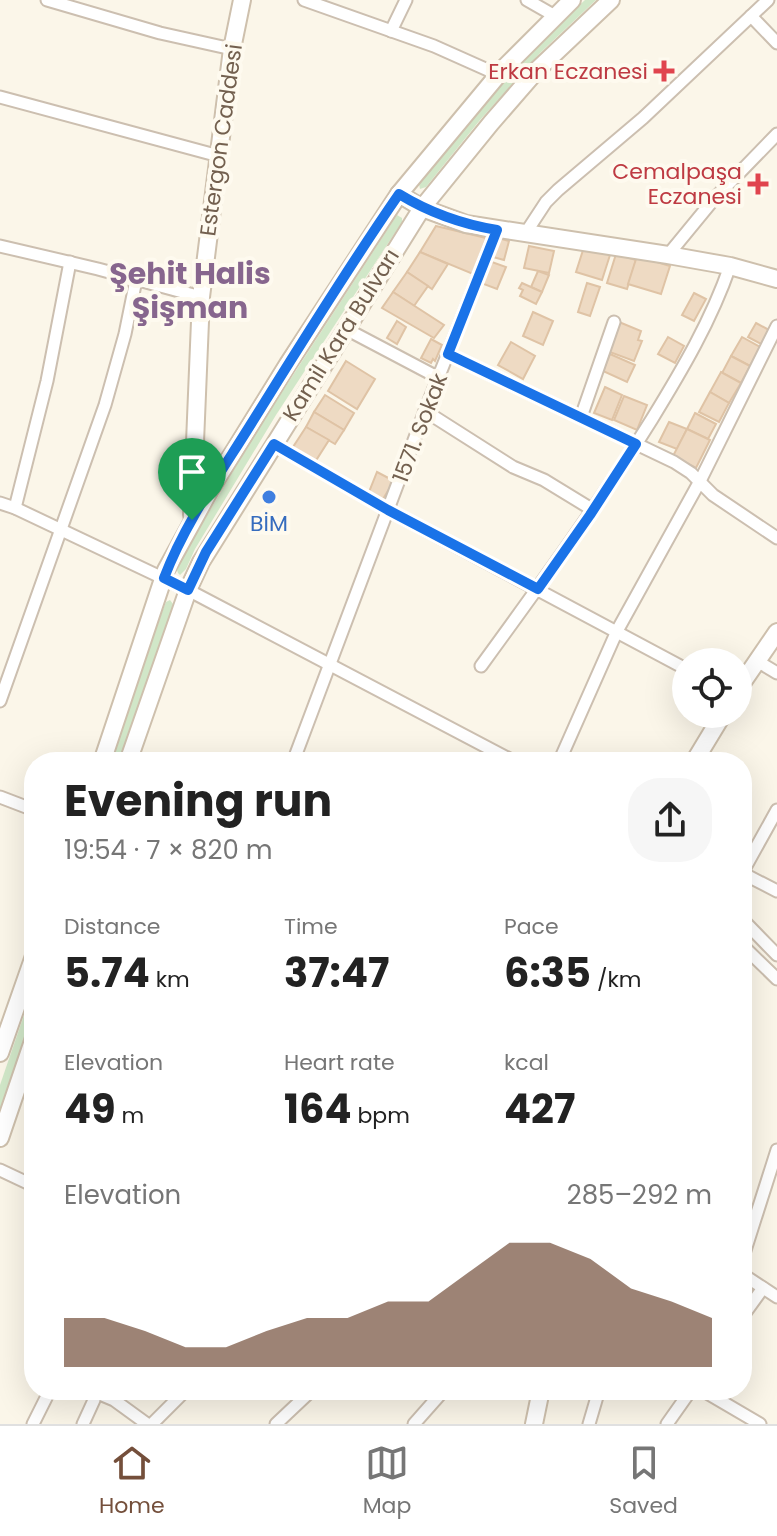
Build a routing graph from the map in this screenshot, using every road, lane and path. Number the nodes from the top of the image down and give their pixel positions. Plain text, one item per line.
1 (47, 0) edge
2 (242, 0) edge
3 (304, 0) edge
4 (406, 0) edge
5 (527, 0) edge
6 (572, 0) edge
7 (611, 0) edge
8 (768, 0) edge
9 (555, 16) junction
10 (751, 16) junction
11 (391, 31) junction
12 (777, 43) edge
13 (232, 49) junction
14 (499, 75) junction
15 (0, 97) edge
16 (777, 134) edge
17 (219, 156) junction
18 (399, 194) junction
19 (422, 208) junction
20 (497, 230) junction
21 (525, 234) junction
22 (0, 246) edge
23 (668, 255) junction
24 (70, 262) junction
25 (730, 266) junction
26 (775, 275) edge
27 (136, 280) junction
28 (201, 297) junction
29 (614, 322) dead end
30 (777, 326) edge
31 (346, 329) junction
32 (448, 354) junction
33 (439, 378) junction
34 (425, 411) junction
35 (581, 417) junction
36 (274, 444) junction
37 (636, 444) junction
38 (700, 481) junction
39 (0, 503) edge
40 (15, 508) junction
41 (388, 510) junction
42 (593, 510) junction
43 (192, 520) junction
44 (61, 530) junction
45 (777, 538) edge
46 (164, 578) junction
47 (538, 589) junction
48 (188, 590) junction
49 (617, 631) junction
50 (777, 632) edge
51 (672, 661) edge
52 (757, 661) junction
53 (329, 665) junction
54 (481, 666) dead end
55 (752, 668) edge
56 (777, 673) edge
57 (0, 701) edge
58 (715, 728) edge
59 (105, 752) edge
60 (131, 752) edge
61 (297, 752) edge
62 (496, 752) edge
63 (563, 752) edge
64 (700, 752) edge
65 (0, 797) edge
66 (24, 806) edge
67 (777, 810) edge
68 (752, 855) edge
69 (752, 878) edge
70 (777, 891) edge
71 (752, 929) edge
72 (752, 955) edge
73 (777, 955) edge
74 (777, 979) edge
75 (24, 985) edge
76 (0, 1053) edge
77 (24, 1067) edge
78 (0, 1138) edge
79 (777, 1150) edge
80 (0, 1170) edge
81 (24, 1181) edge
82 (752, 1229) edge
83 (752, 1281) edge
84 (763, 1288) junction
85 (777, 1297) edge
86 (752, 1303) edge
87 (45, 1400) edge
88 (94, 1400) edge
89 (114, 1400) edge
90 (175, 1400) edge
91 (302, 1400) edge
92 (435, 1400) edge
93 (538, 1400) edge
94 (596, 1400) edge
95 (684, 1400) edge
96 (719, 1400) edge
97 (539, 1422) edge
98 (279, 1423) edge
99 (33, 1424) edge
100 (83, 1424) edge
101 (149, 1424) edge
102 (414, 1424) edge
103 (589, 1424) edge
104 (667, 1424) edge
105 (760, 1424) edge

1 - 13 street
2 - 13 main road, Estergon Caddesi
3 - 11 street
4 - 11 street
5 - 9 street
6 - 9 main road, Kamil Kara Bulvarı
7 - 19 main road, Kamil Kara Bulvarı
8 - 10 street
9 - 14 main road, Kamil Kara Bulvarı
10 - 12 street
10 - 21 street
11 - 14 street
13 - 17 main road, Estergon Caddesi
14 - 18 main road, Kamil Kara Bulvarı
15 - 17 street
16 - 23 street
17 - 28 main road, Estergon Caddesi
18 - 19 main road
18 - 43 main road, Kamil Kara Bulvarı
19 - 20 main road
19 - 31 main road, Kamil Kara Bulvarı
20 - 21 main road
20 - 32 street, 1571. Sokak
21 - 23 main road
22 - 24 street
23 - 25 main road
24 - 27 street
24 - 40 street
25 - 26 main road
25 - 37 street
27 - 28 street
27 - 44 street
28 - 43 main road, Estergon Caddesi
29 - 35 street
30 - 38 street
31 - 33 street
31 - 36 main road, Kamil Kara Bulvarı
32 - 33 street, 1571. Sokak
32 - 35 street
33 - 34 street, 1571. Sokak
34 - 41 street, 1571. Sokak
34 - 42 street
35 - 37 street
36 - 41 street
36 - 48 main road, Kamil Kara Bulvarı
37 - 38 street
37 - 42 street
38 - 45 street
38 - 49 street
39 - 40 street
40 - 44 street
41 - 47 street
41 - 53 street, 1571. Sokak
42 - 47 street
43 - 46 main road, Kamil Kara Bulvarı
44 - 46 street
44 - 57 street
46 - 48 street
46 - 59 main road, Kamil Kara Bulvarı
47 - 49 street
47 - 54 street
48 - 53 street
48 - 60 main road, Kamil Kara Bulvarı
49 - 51 street
49 - 63 street
50 - 52 main road
52 - 55 main road
52 - 56 street
53 - 61 street, 1571. Sokak
53 - 62 street
58 - 64 main road
65 - 66 street
67 - 68 street
69 - 70 street
71 - 73 street
72 - 74 street
75 - 76 main road
77 - 78 main road
79 - 82 street
80 - 81 street
83 - 84 street
84 - 85 street
84 - 86 street
87 - 99 street
88 - 100 street
89 - 101 street
90 - 101 street
91 - 98 street
92 - 102 street
93 - 97 main road
94 - 103 street
95 - 104 street
96 - 105 street

